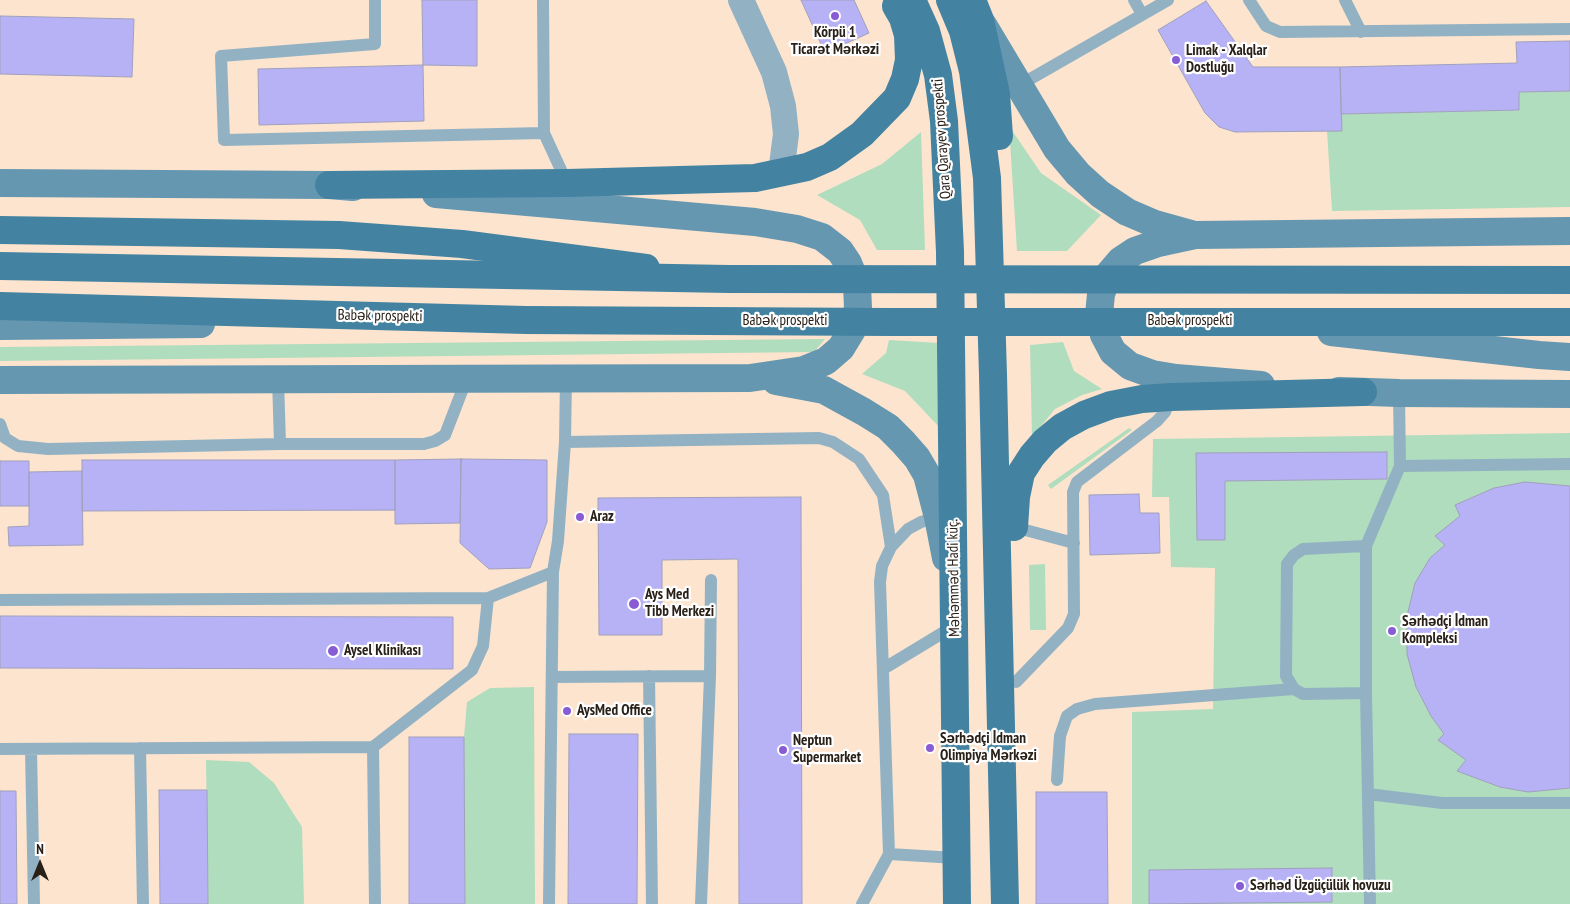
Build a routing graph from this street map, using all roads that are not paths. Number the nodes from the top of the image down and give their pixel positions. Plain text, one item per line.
1 (376, 0) edge
2 (543, 0) edge
3 (741, 0) edge
4 (893, 0) edge
5 (912, 0) edge
6 (950, 0) edge
7 (1134, 0) edge
8 (1168, 0) edge
9 (1248, 0) edge
10 (1345, 0) edge
11 (976, 10) edge
12 (1142, 14) junction
13 (1570, 29) edge
14 (1361, 32) junction
15 (1018, 86) junction
16 (544, 133) junction
17 (781, 173) junction
18 (0, 183) edge
19 (567, 183) junction
20 (329, 185) junction
21 (0, 230) edge
22 (1570, 231) edge
23 (1195, 235) junction
24 (950, 252) joint
25 (0, 266) edge
26 (1570, 270) edge
27 (729, 278) junction
28 (1240, 279) junction
29 (1570, 280) edge
30 (0, 306) edge
31 (526, 320) junction
32 (1240, 321) junction
33 (1570, 322) edge
34 (0, 326) edge
35 (1570, 357) edge
36 (467, 378) junction
37 (566, 378) junction
38 (750, 378) junction
39 (278, 379) junction
40 (0, 380) edge
41 (1363, 392) junction
42 (1399, 393) junction
43 (1570, 394) edge
44 (1171, 397) junction
45 (0, 424) edge
46 (565, 442) junction
47 (280, 444) junction
48 (1570, 464) edge
49 (1400, 466) junction
50 (938, 517) junction
51 (1014, 527) junction
52 (1074, 543) junction
53 (1366, 546) junction
54 (891, 547) junction
55 (553, 572) junction
56 (711, 580) dead end
57 (488, 598) junction
58 (0, 600) edge
59 (954, 617) junction
60 (883, 669) junction
61 (649, 676) junction
62 (710, 676) junction
63 (552, 677) junction
64 (1016, 682) junction
65 (1294, 689) junction
66 (1366, 692) junction
67 (373, 747) junction
68 (140, 748) junction
69 (0, 749) edge
70 (31, 749) junction
71 (1057, 780) dead end
72 (1368, 794) junction
73 (1570, 803) edge
74 (888, 854) junction
75 (956, 858) junction
76 (34, 904) edge
77 (142, 904) edge
78 (375, 904) edge
79 (549, 904) edge
80 (652, 904) edge
81 (701, 904) edge
82 (862, 904) edge
83 (957, 904) edge
84 (1005, 904) edge
85 (1009, 904) edge
86 (1370, 904) edge

1 - 16 lane
2 - 16 lane
3 - 17 street
4 - 17 main road
5 - 24 main road, Qara Qarayev prospekti
6 - 84 main road
7 - 12 lane
8 - 12 lane
9 - 14 lane
10 - 14 lane
11 - 15 main road
11 - 51 main road
12 - 15 lane
13 - 14 lane
15 - 23 main road
16 - 19 lane
17 - 19 main road
18 - 20 main road
19 - 20 main road
20 - 38 main road
21 - 27 main road, bridge
22 - 23 main road
23 - 41 main road
24 - 59 main road, Məhəmməd Hadi küç.
25 - 27 main road, bridge
26 - 28 main road, bridge
27 - 28 main road, bridge
28 - 29 main road, bridge
30 - 31 main road, Babək prospekti, bridge
31 - 32 main road, Babək prospekti, bridge
31 - 34 main road, bridge
32 - 33 main road, Babək prospekti, bridge
32 - 35 main road, bridge
36 - 37 main road
36 - 39 main road
36 - 47 lane
37 - 38 main road
37 - 46 lane
38 - 50 main road
39 - 40 main road
39 - 47 lane
41 - 42 main road
41 - 44 main road
42 - 43 main road
42 - 49 lane
44 - 51 main road
44 - 52 lane
45 - 47 lane
46 - 54 lane
46 - 55 lane
48 - 49 lane
49 - 53 lane
50 - 54 lane
50 - 59 main road
51 - 52 lane
51 - 64 main road
52 - 64 lane
53 - 65 lane
53 - 66 lane
54 - 60 lane
55 - 57 lane
55 - 63 lane
56 - 62 lane
57 - 58 lane
57 - 67 lane
59 - 60 lane
59 - 75 main road, Məhəmməd Hadi küç.
60 - 74 lane
61 - 62 lane
61 - 63 lane
61 - 80 lane
62 - 81 lane
63 - 79 lane
64 - 85 main road
65 - 66 lane
65 - 71 lane
66 - 72 lane
67 - 68 lane
67 - 78 lane
68 - 70 lane
68 - 77 lane
69 - 70 lane
70 - 76 lane
72 - 73 lane
72 - 86 lane
74 - 75 lane
74 - 82 lane
75 - 83 main road, Məhəmməd Hadi küç.

